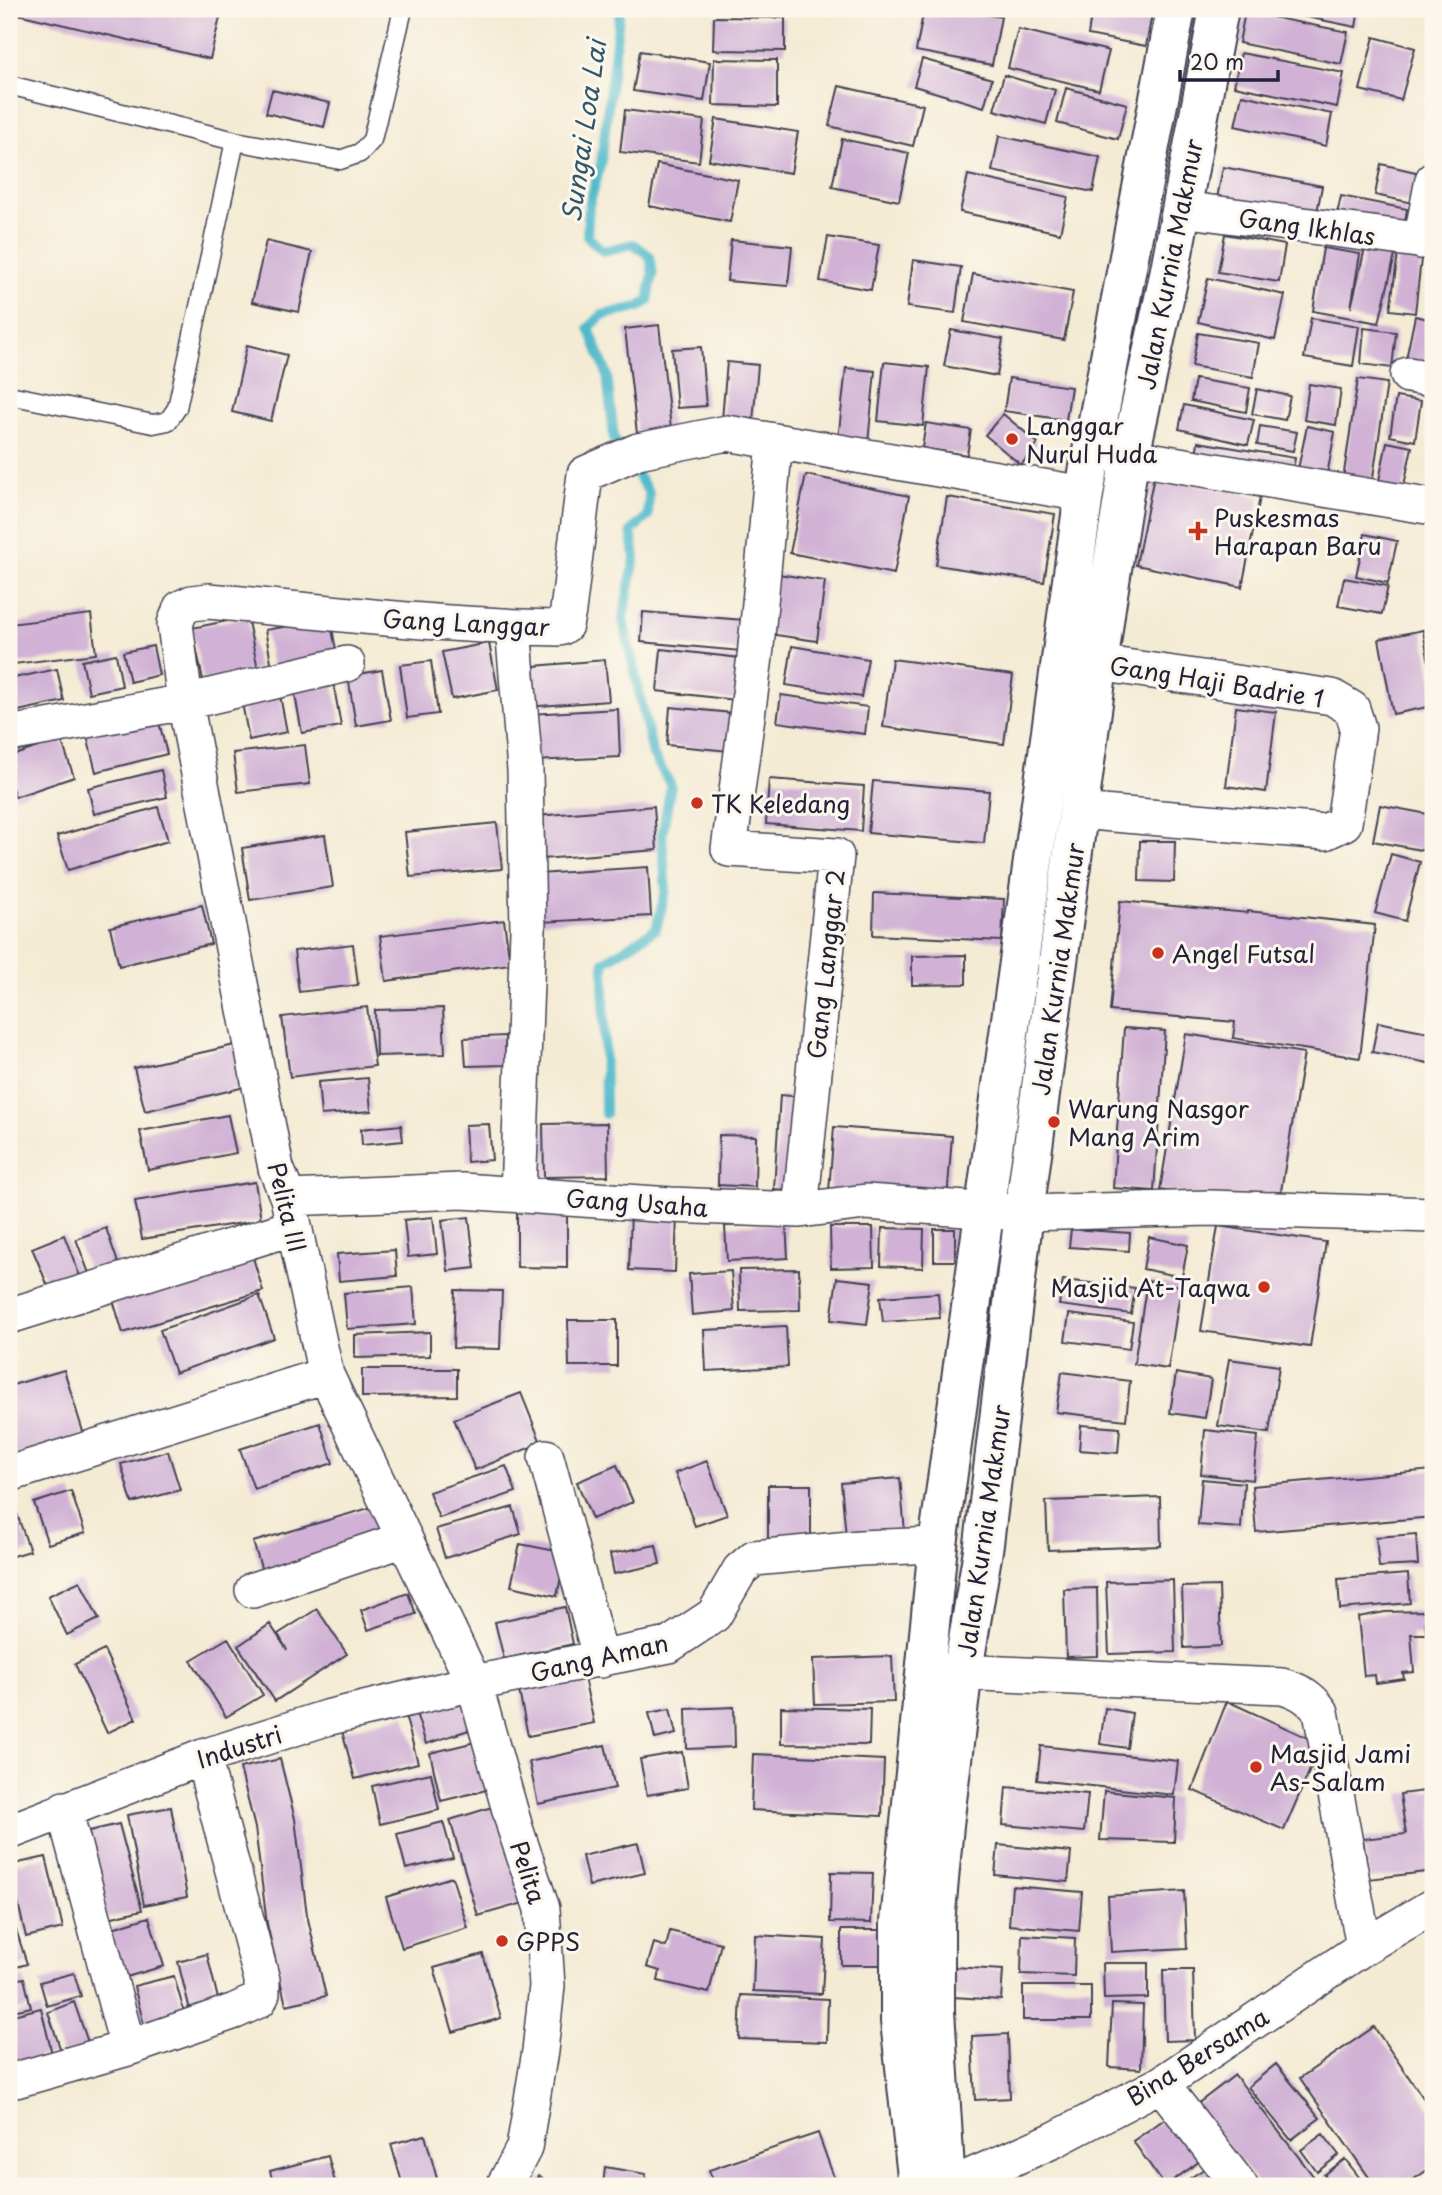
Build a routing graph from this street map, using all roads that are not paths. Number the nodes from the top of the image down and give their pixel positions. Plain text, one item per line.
1 (403, 9) edge
2 (1176, 9) edge
3 (1219, 9) edge
4 (9, 85) edge
5 (235, 141) junction
6 (1433, 180) edge
7 (1181, 209) junction
8 (1427, 242) edge
9 (9, 395) edge
10 (775, 441) junction
11 (1091, 450) junction
12 (1130, 455) junction
13 (1084, 494) junction
14 (1433, 507) edge
15 (513, 627) junction
16 (1098, 663) junction
17 (347, 664) dead end
18 (185, 702) junction
19 (9, 734) edge
20 (1078, 811) junction
21 (519, 1193) junction
22 (800, 1210) junction
23 (986, 1211) junction
24 (291, 1213) junction
25 (1024, 1213) junction
26 (1433, 1215) edge
27 (9, 1316) edge
28 (326, 1375) junction
29 (547, 1457) dead end
30 (9, 1474) edge
31 (405, 1539) junction
32 (938, 1545) junction
33 (253, 1590) dead end
34 (601, 1660) junction
35 (963, 1670) junction
36 (924, 1671) junction
37 (474, 1683) junction
38 (203, 1757) junction
39 (64, 1809) junction
40 (10, 1831) edge
41 (1433, 1906) edge
42 (1364, 1947) junction
43 (128, 2048) junction
44 (16, 2080) dead end
45 (1161, 2084) junction
46 (504, 2186) edge
47 (918, 2186) edge
48 (948, 2186) edge
49 (1240, 2186) edge

1 - 5 lane
2 - 11 street, Jalan Kurnia Makmur
3 - 7 street, Jalan Kurnia Makmur
4 - 5 lane
5 - 9 lane
6 - 8 street
7 - 8 street, Gang Ikhlas
7 - 12 street, Jalan Kurnia Makmur
10 - 13 street, Gang Langgar
10 - 15 street, Gang Langgar
10 - 22 street, Gang Langgar 2
11 - 12 street
11 - 13 street, Jalan Kurnia Makmur
12 - 14 street
12 - 16 street, Jalan Kurnia Makmur
13 - 23 street, Jalan Kurnia Makmur
15 - 18 street, Gang Langgar
15 - 21 street
16 - 20 street, Jalan Kurnia Makmur
16 - 20 street, Gang Haji Badrie 1
17 - 18 street
18 - 19 street
18 - 24 street, Pelita III
20 - 25 street, Jalan Kurnia Makmur
21 - 22 street, Gang Usaha
21 - 24 street, Gang Usaha
22 - 23 street, Gang Usaha
23 - 25 street, Gang Usaha
23 - 32 street, Jalan Kurnia Makmur
24 - 27 street, Gang Usaha
24 - 28 street, Pelita III
25 - 26 street, Gang Usaha
25 - 35 street, Jalan Kurnia Makmur
28 - 30 street
28 - 31 street, Pelita III
29 - 34 street
31 - 33 street
31 - 37 street, Pelita III
32 - 34 street, Gang Aman
32 - 36 street, Jalan Kurnia Makmur
34 - 37 street, Gang Aman
35 - 36 street
35 - 42 street
35 - 48 street, Jalan Kurnia Makmur
36 - 47 street, Jalan Kurnia Makmur
37 - 38 street, Industri
37 - 46 street, Pelita
38 - 39 street, Industri
38 - 43 street
39 - 40 street, Industri
39 - 43 street
41 - 42 street, Bina Bersama
42 - 45 street, Bina Bersama
43 - 44 street
45 - 48 street, Bina Bersama
45 - 49 street

